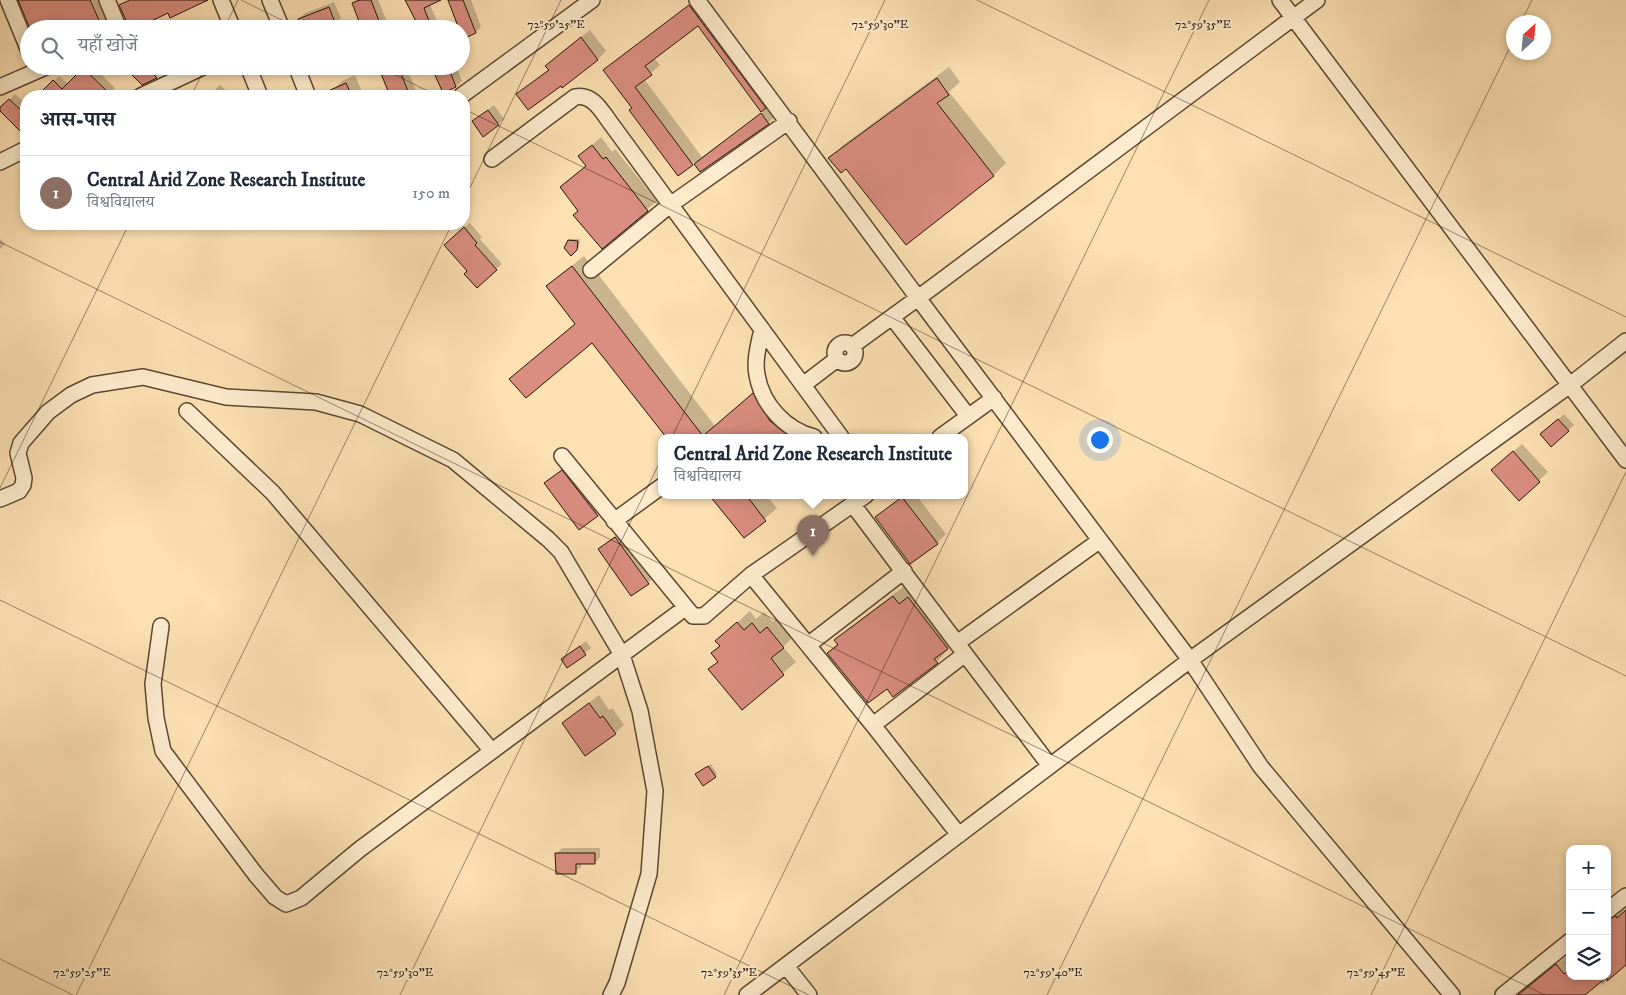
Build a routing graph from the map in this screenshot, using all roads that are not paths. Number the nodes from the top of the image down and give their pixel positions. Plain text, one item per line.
1 (8, 0) edge
2 (107, 0) edge
3 (222, 0) edge
4 (270, 0) edge
5 (592, 0) edge
6 (697, 0) edge
7 (1280, 0) edge
8 (1317, 0) edge
9 (1294, 18) junction
10 (115, 20) edge
11 (230, 20) edge
12 (278, 20) edge
13 (20, 29) edge
14 (25, 75) edge
15 (186, 75) edge
16 (252, 75) edge
17 (300, 75) edge
18 (0, 87) edge
19 (154, 90) edge
20 (258, 90) edge
21 (306, 90) edge
22 (469, 90) edge
23 (789, 121) junction
24 (20, 153) edge
25 (492, 159) dead end
26 (0, 162) edge
27 (670, 205) junction
28 (591, 270) dead end
29 (918, 298) junction
30 (892, 317) junction
31 (762, 330) junction
32 (1626, 341) edge
33 (803, 385) junction
34 (1570, 386) junction
35 (994, 398) junction
36 (187, 411) dead end
37 (968, 416) junction
38 (805, 434) edge
39 (839, 434) edge
40 (944, 434) edge
41 (562, 456) dead end
42 (1626, 460) edge
43 (658, 489) edge
44 (0, 499) edge
45 (862, 499) edge
46 (854, 506) junction
47 (614, 521) junction
48 (1099, 541) junction
49 (904, 571) junction
50 (751, 575) junction
51 (685, 608) junction
52 (161, 626) dead end
53 (808, 645) junction
54 (961, 649) junction
55 (622, 655) junction
56 (1190, 660) junction
57 (873, 724) junction
58 (492, 751) junction
59 (1050, 766) junction
60 (959, 835) junction
61 (1626, 896) edge
62 (1611, 908) edge
63 (1566, 945) edge
64 (786, 966) junction
65 (610, 995) edge
66 (747, 995) edge
67 (809, 995) edge
68 (1452, 995) edge
69 (1503, 995) edge

1 - 13 street
2 - 10 street
3 - 11 street
4 - 12 street
5 - 22 street
6 - 23 street
7 - 9 street
8 - 9 street
9 - 29 street
9 - 34 street
14 - 18 street
15 - 19 street
16 - 20 street
17 - 21 street
23 - 27 street
23 - 29 street
24 - 26 street
25 - 27 street
27 - 28 street
27 - 31 street
29 - 30 street
29 - 35 street
30 - 33 street
30 - 37 street
31 - 33 street
31 - 38 street
32 - 34 street
33 - 39 street
34 - 42 street
34 - 56 street
35 - 37 street
35 - 48 street
36 - 58 street
37 - 40 street
41 - 47 street
43 - 47 street
44 - 55 street
45 - 46 street
46 - 49 street
46 - 50 street
47 - 51 street
48 - 54 street
48 - 56 street
49 - 53 street
49 - 54 street
50 - 51 street
50 - 53 street
51 - 55 street
52 - 58 street
53 - 57 street
54 - 57 street
54 - 59 street
55 - 58 street
55 - 65 street
56 - 59 street
56 - 68 street
57 - 60 street
59 - 60 street
60 - 64 street
61 - 62 street
63 - 69 street
64 - 66 street
64 - 67 street

